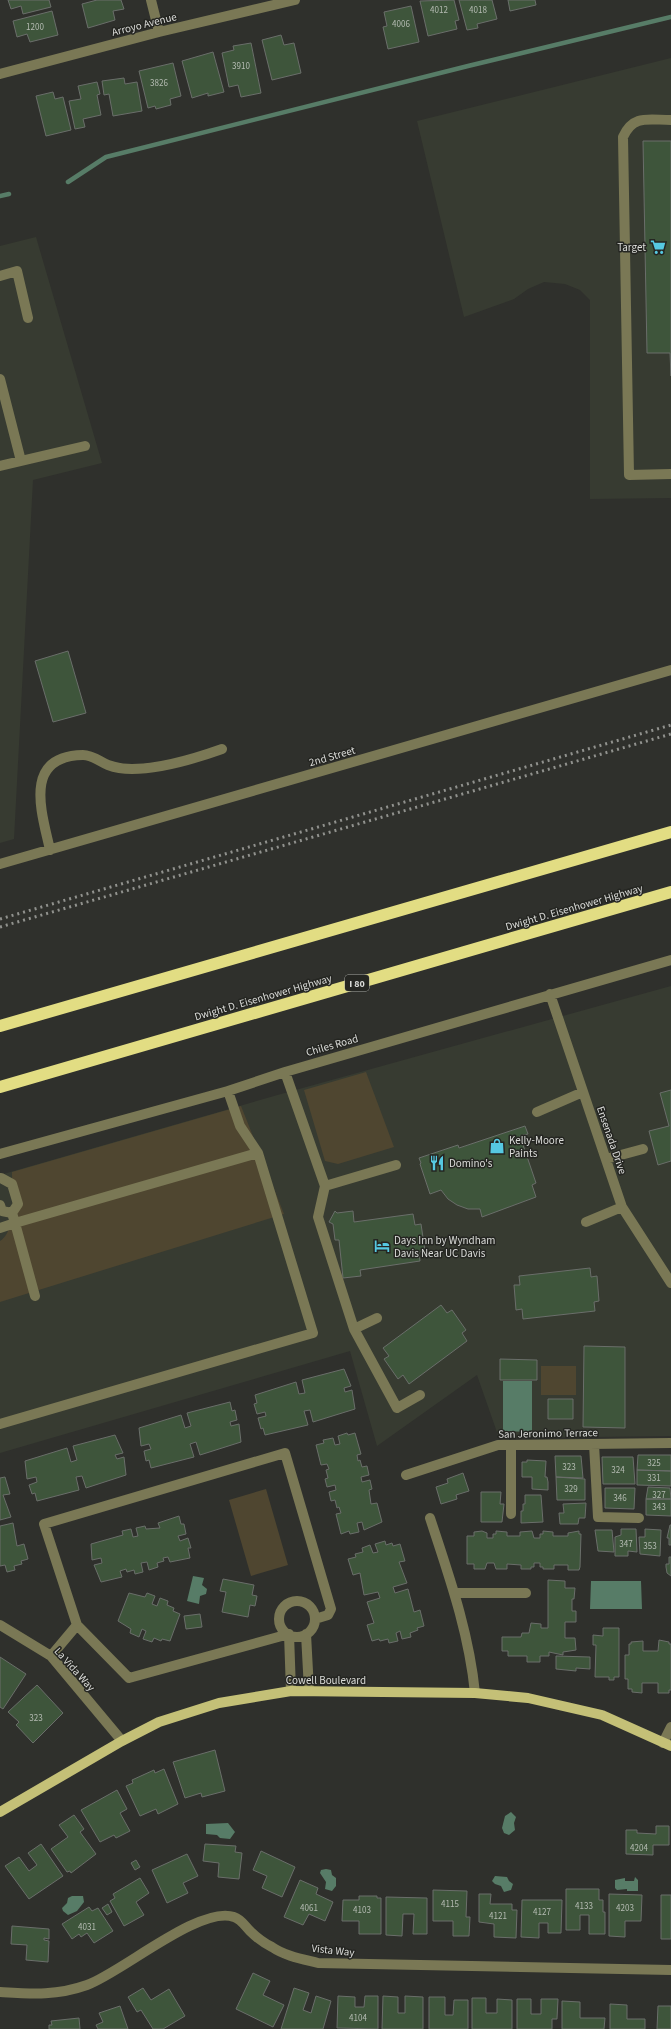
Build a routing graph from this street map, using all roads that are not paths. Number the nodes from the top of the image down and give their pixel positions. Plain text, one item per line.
1 (151, 0) edge
2 (295, 0) edge
3 (159, 32) junction
4 (0, 74) edge
5 (671, 120) edge
6 (0, 276) edge
7 (28, 318) dead end
8 (0, 379) edge
9 (85, 446) dead end
10 (21, 461) junction
11 (0, 466) edge
12 (671, 474) edge
13 (671, 670) edge
14 (222, 749) dead end
15 (671, 828) edge
16 (671, 832) edge
17 (50, 850) junction
18 (583, 857) junction
19 (0, 864) edge
20 (671, 892) edge
21 (671, 960) edge
22 (550, 994) junction
23 (0, 1026) edge
24 (285, 1072) junction
25 (0, 1087) edge
26 (228, 1091) junction
27 (583, 1092) junction
28 (537, 1112) dead end
29 (643, 1149) dead end
30 (258, 1153) junction
31 (0, 1154) edge
32 (606, 1158) junction
33 (396, 1165) dead end
34 (0, 1178) edge
35 (325, 1186) junction
36 (0, 1205) edge
37 (622, 1208) junction
38 (13, 1218) junction
39 (586, 1222) dead end
40 (0, 1228) edge
41 (671, 1283) edge
42 (35, 1296) dead end
43 (377, 1318) dead end
44 (354, 1329) junction
45 (420, 1396) dead end
46 (0, 1424) edge
47 (671, 1443) edge
48 (594, 1444) junction
49 (511, 1445) junction
50 (406, 1475) dead end
51 (511, 1514) dead end
52 (430, 1518) dead end
53 (639, 1518) dead end
54 (455, 1593) junction
55 (526, 1593) dead end
56 (315, 1619) junction
57 (0, 1624) edge
58 (77, 1625) junction
59 (289, 1634) junction
60 (306, 1634) junction
61 (50, 1656) junction
62 (309, 1690) junction
63 (291, 1691) junction
64 (475, 1693) junction
65 (671, 1726) edge
66 (122, 1741) junction
67 (667, 1744) edge
68 (0, 1812) edge
69 (671, 1970) edge
70 (0, 1992) edge

1 - 3 street
2 - 3 street, Arroyo Avenue
3 - 4 street, Arroyo Avenue
5 - 12 street
6 - 7 street
8 - 10 street
9 - 10 street
10 - 11 street
13 - 17 street, 2nd Street
14 - 17 street
15 - 18 highway
16 - 18 highway
17 - 19 street, 2nd Street
18 - 23 highway
20 - 25 highway, Dwight D. Eisenhower Highway / I 80
21 - 22 street, Chiles Road
22 - 24 street, Chiles Road
22 - 27 street, Ensenada Drive
24 - 26 street, Chiles Road
24 - 35 street
26 - 30 street
26 - 31 street, Chiles Road
27 - 28 street
27 - 32 street, Ensenada Drive
29 - 32 street
30 - 38 street
30 - 46 street
32 - 37 street, Ensenada Drive
33 - 35 street
34 - 38 street
35 - 44 street
36 - 38 street
37 - 39 street
37 - 41 street, Ensenada Drive
38 - 40 street
38 - 42 street
43 - 44 street
44 - 45 street
47 - 48 street, San Jeronimo Terrace
48 - 49 street, San Jeronimo Terrace
48 - 53 street
49 - 50 street, San Jeronimo Terrace
49 - 51 street
52 - 54 street
54 - 55 street
54 - 64 street
56 - 58 street
56 - 59 street
56 - 60 street
57 - 61 street, La Vida Way
58 - 59 street
58 - 61 street
59 - 60 street
59 - 63 street
60 - 62 street
61 - 66 street, La Vida Way
62 - 63 main road, Cowell Boulevard
62 - 64 main road, Cowell Boulevard
63 - 66 main road, Cowell Boulevard
64 - 67 main road, Cowell Boulevard
65 - 67 street
66 - 68 main road, Cowell Boulevard
69 - 70 street, Vista Way

